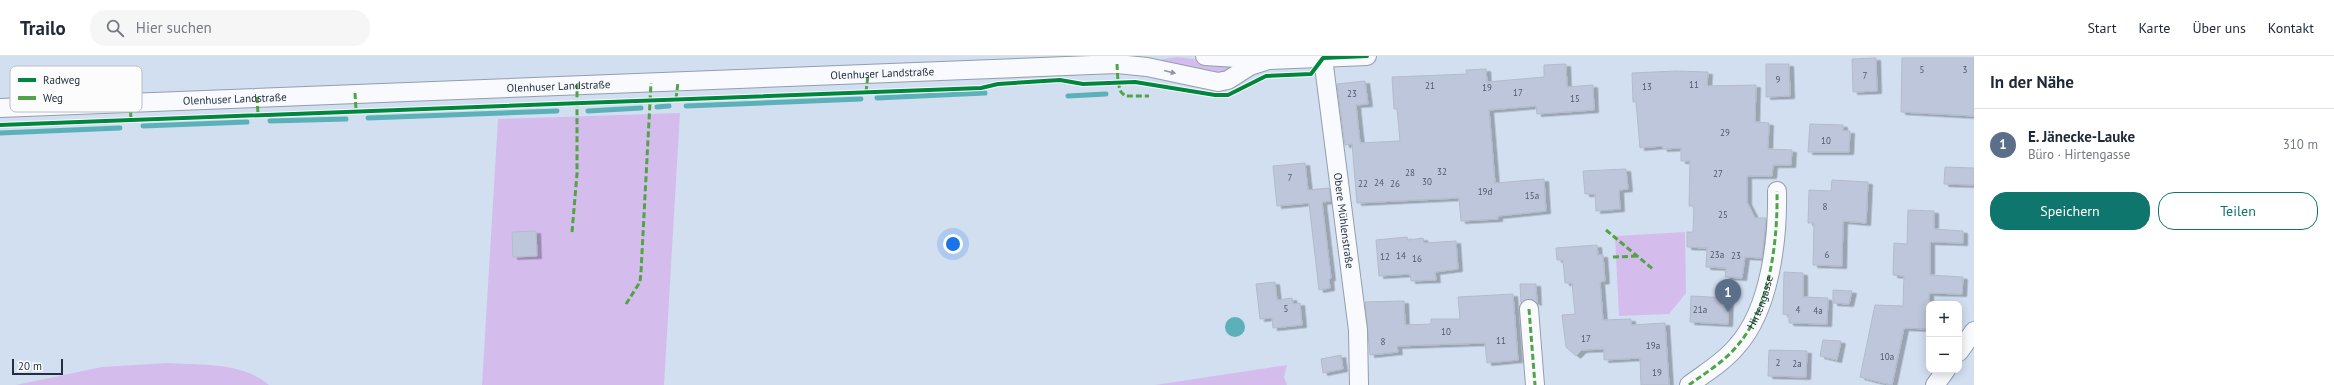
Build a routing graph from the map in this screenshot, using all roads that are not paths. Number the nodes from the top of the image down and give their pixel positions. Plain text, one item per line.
1 (1159, 56) edge
2 (1206, 56) edge
3 (1367, 56) edge
4 (1323, 58) junction
5 (1269, 60) junction
6 (1078, 61) edge
7 (1117, 64) junction
8 (142, 102) edge
9 (0, 108) edge
10 (10, 108) edge
11 (1777, 192) dead end
12 (1529, 309) dead end
13 (1974, 331) edge
14 (1962, 348) edge
15 (1944, 373) edge
16 (1358, 385) edge
17 (1535, 385) edge
18 (1689, 385) edge
19 (1935, 385) edge

1 - 7 street, Olenhuser Landstraße
2 - 5 street, Olenhuser Landstraße
3 - 4 street, Olenhuser Landstraße
4 - 5 street, Olenhuser Landstraße
4 - 16 street, Obere Mühlenstraße
7 -> 5 street, Olenhuser Landstraße
6 - 7 street, Olenhuser Landstraße
6 - 8 street, Olenhuser Landstraße
9 - 10 street, Olenhuser Landstraße
11 - 18 street, Hirtengasse
12 - 17 street
13 - 14 street
15 - 19 street

